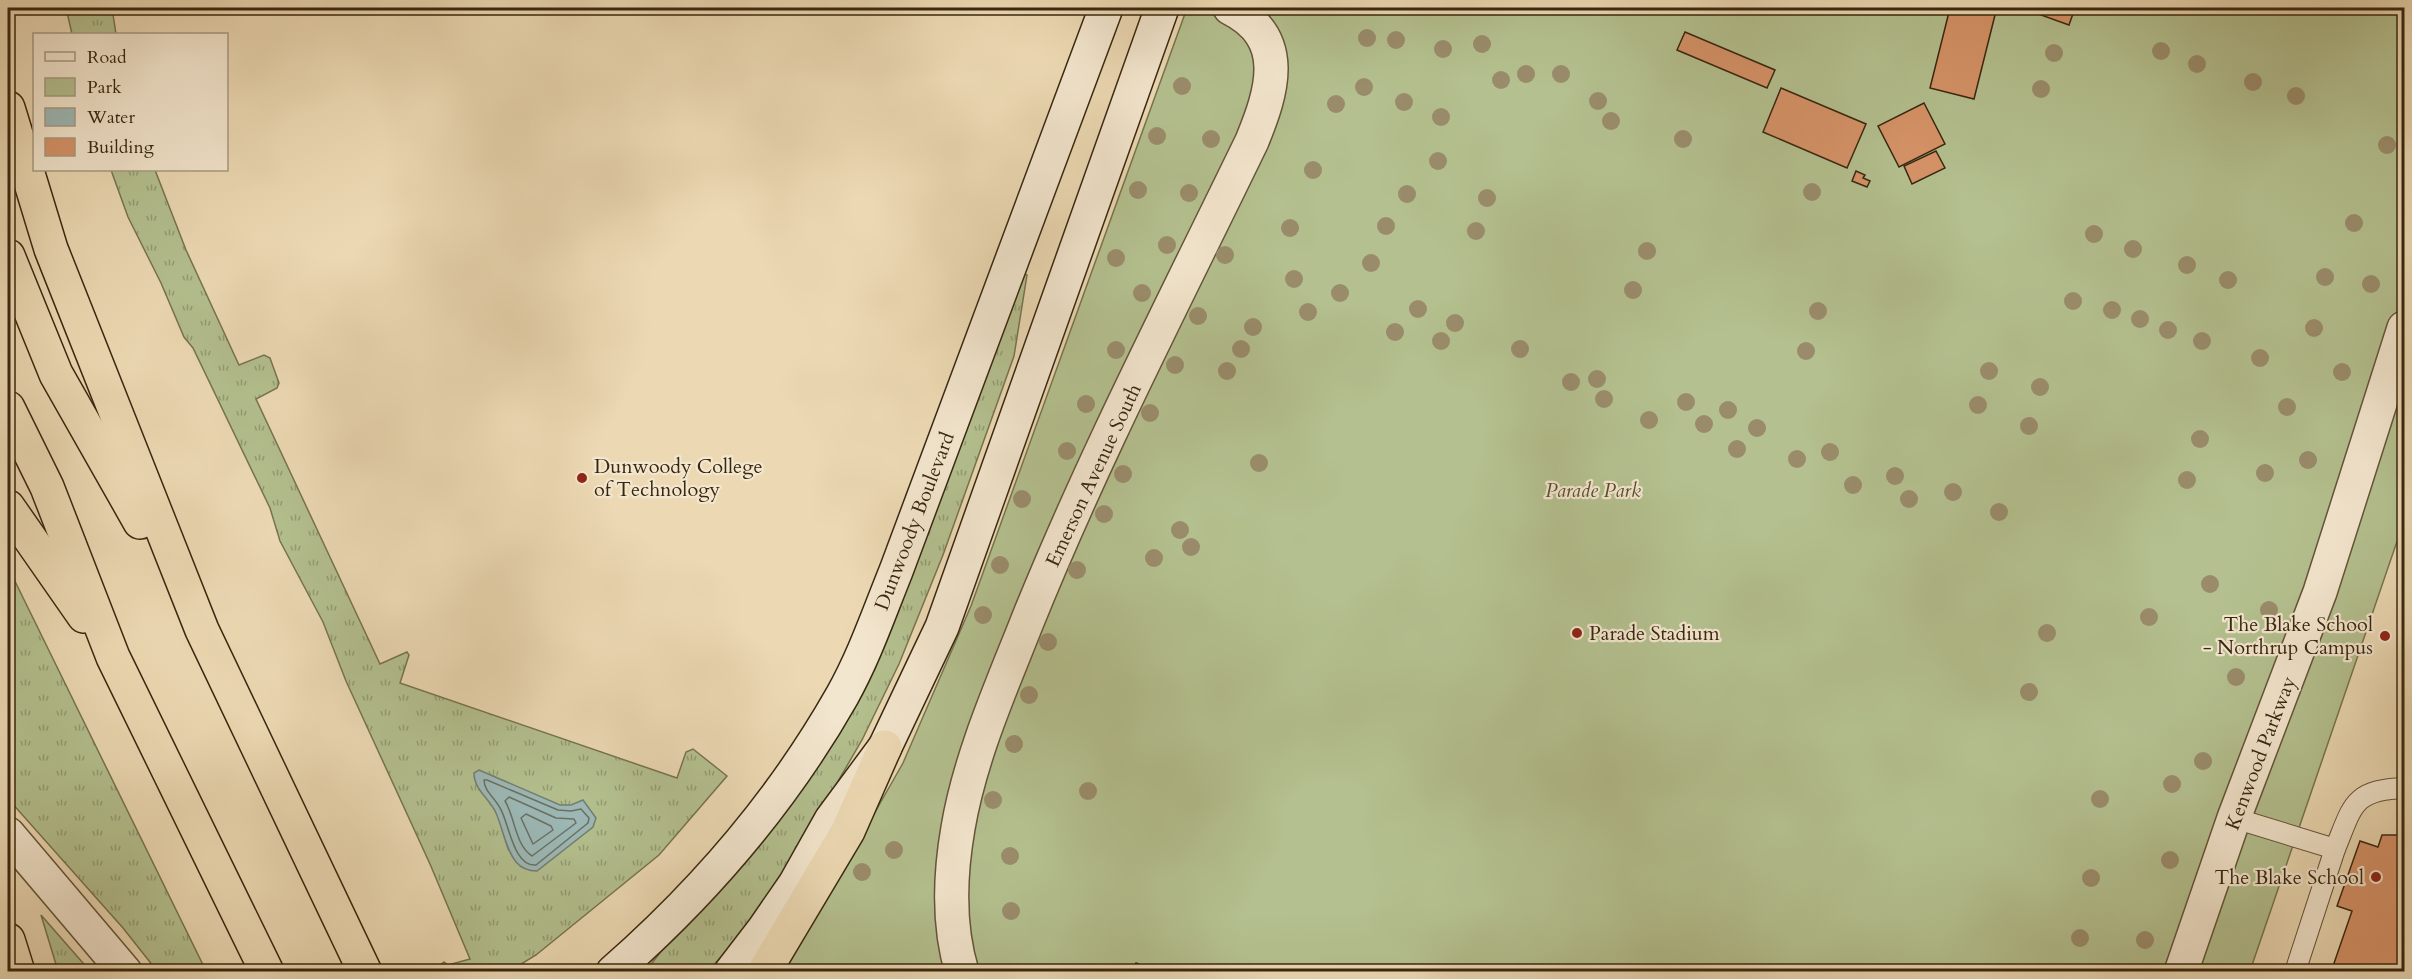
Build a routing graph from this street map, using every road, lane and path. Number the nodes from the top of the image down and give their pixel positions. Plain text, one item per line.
1 (1106, 8) edge
2 (1162, 8) edge
3 (1230, 8) edge
4 (8, 108) edge
5 (8, 256) edge
6 (2404, 328) edge
7 (8, 408) edge
8 (8, 507) edge
9 (202, 630) junction
10 (113, 657) junction
11 (885, 747) junction
12 (2404, 788) edge
13 (2234, 818) junction
14 (8, 834) edge
15 (2335, 849) junction
16 (8, 940) edge
17 (18, 972) edge
18 (125, 972) edge
19 (267, 972) edge
20 (365, 972) edge
21 (613, 972) edge
22 (730, 972) edge
23 (764, 972) edge
24 (962, 972) edge
25 (2181, 972) edge
26 (2295, 972) edge

1 - 21 main road, Dunwoody Boulevard
2 - 11 main road
3 - 24 main road, Emerson Avenue South
4 - 9 highway
5 - 9 highway
6 - 13 main road, Kenwood Parkway
7 - 10 highway
8 - 10 highway
9 - 20 highway
10 - 19 highway
11 - 22 main road
11 - 23 highway
12 - 15 lane
13 - 15 lane
13 - 25 main road, Kenwood Parkway
14 - 18 main road
15 - 26 lane
16 - 17 highway

